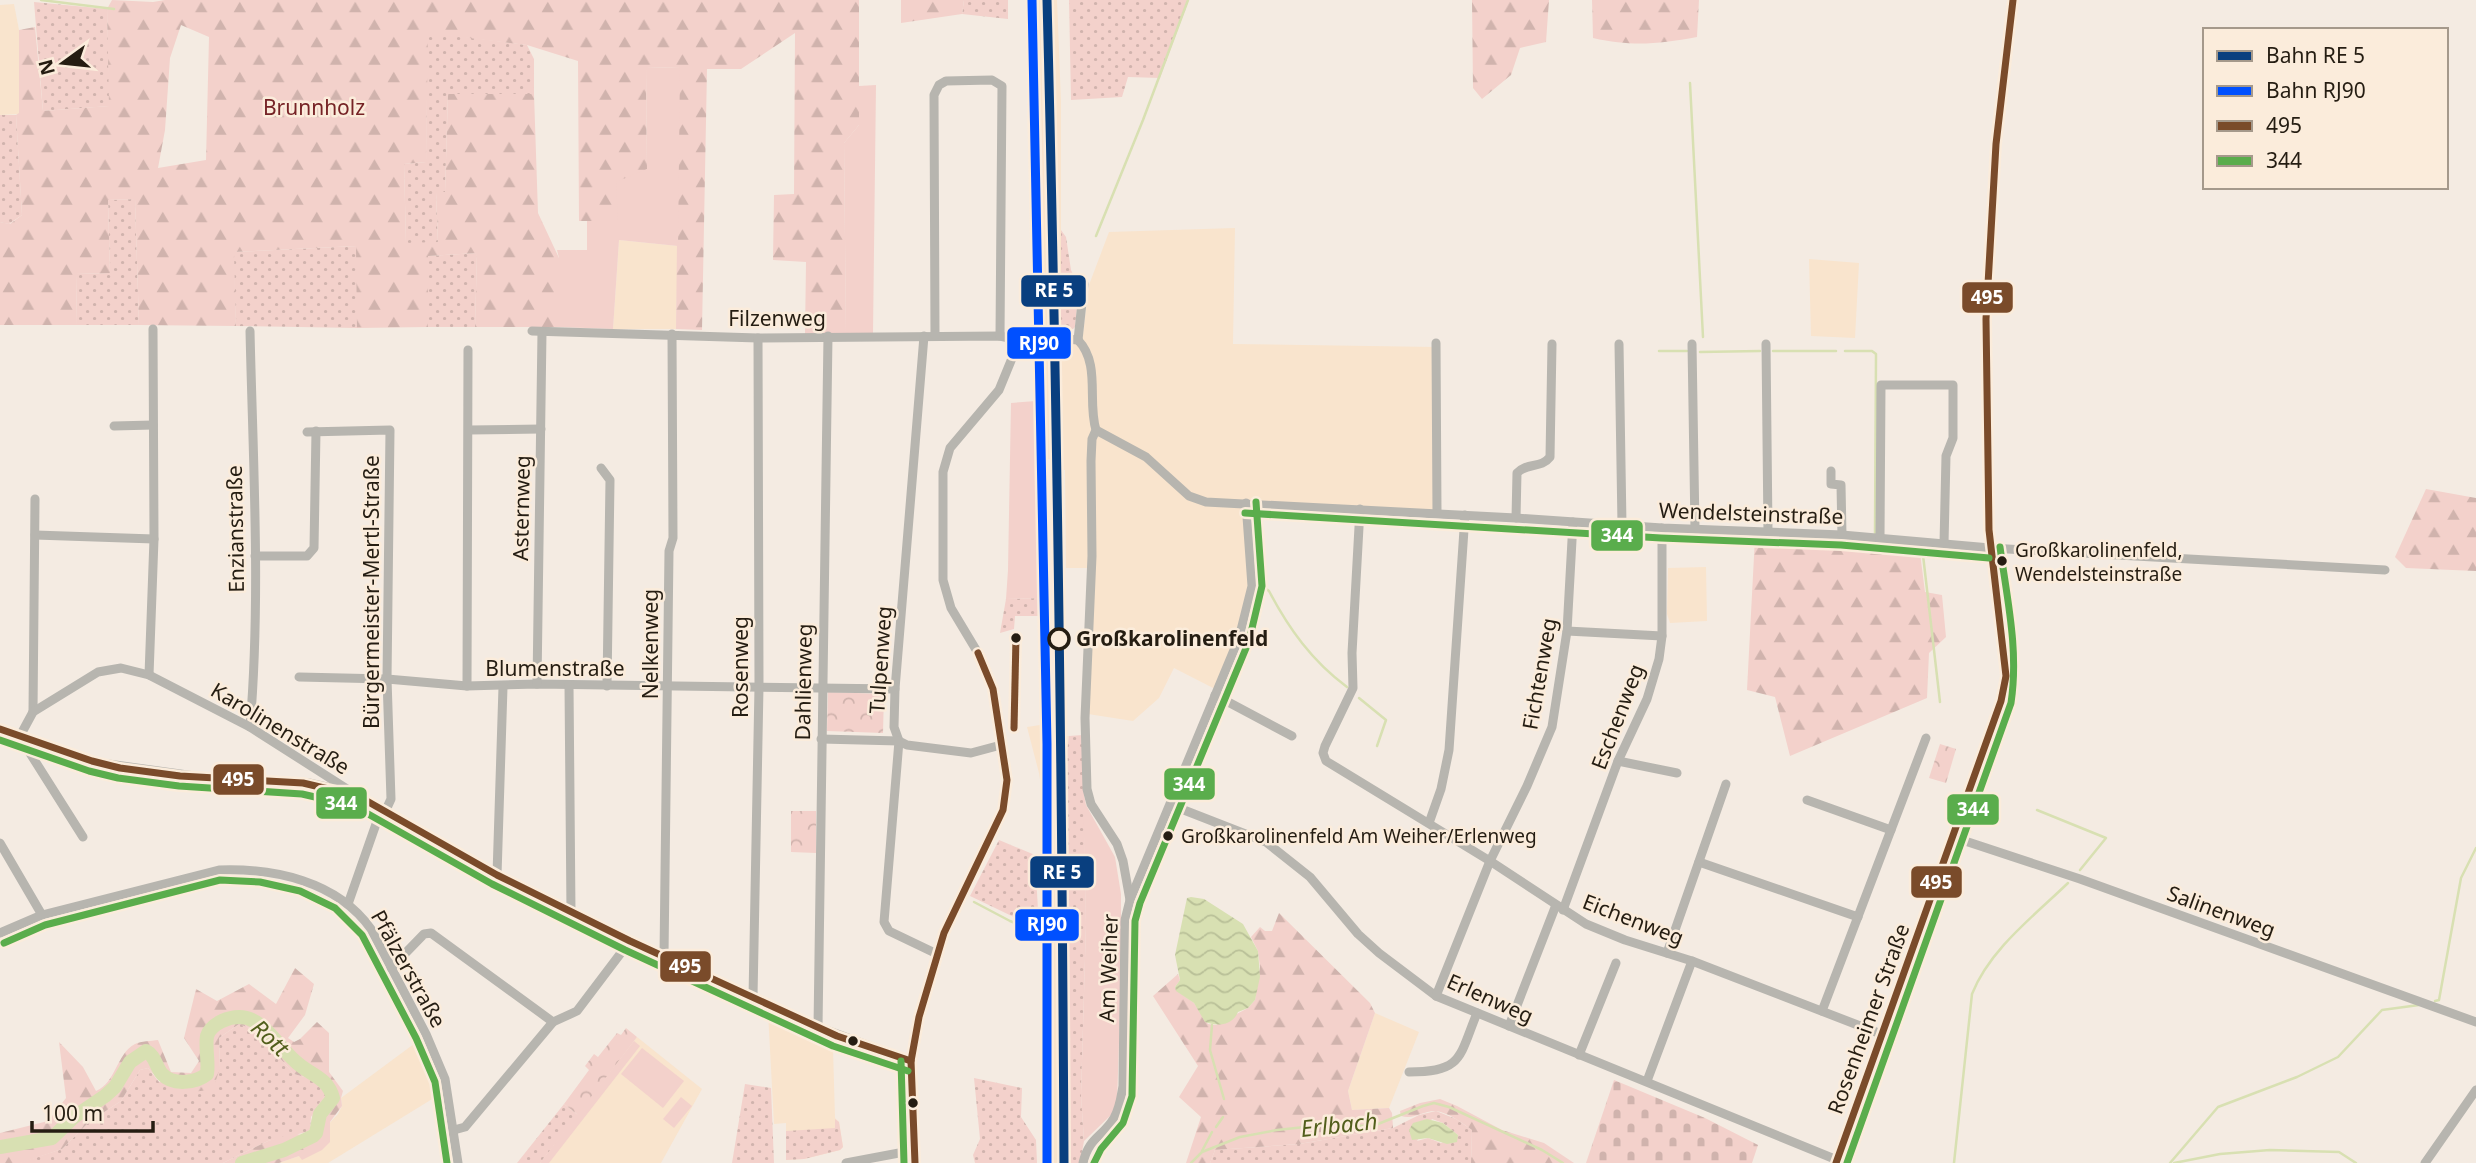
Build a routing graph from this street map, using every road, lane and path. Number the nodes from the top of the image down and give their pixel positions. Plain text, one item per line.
1 (2013, 0) edge
2 (1084, 284) dead end
3 (153, 329) dead end
4 (250, 331) dead end
5 (532, 331) dead end
6 (542, 332) junction
7 (672, 334) junction
8 (924, 335) junction
9 (935, 335) junction
10 (828, 336) junction
11 (1000, 336) junction
12 (758, 338) junction
13 (1078, 340) junction
14 (1022, 341) junction
15 (1436, 343) dead end
16 (1552, 344) dead end
17 (1619, 344) dead end
18 (1692, 344) dead end
19 (1766, 344) dead end
20 (468, 351) dead end
21 (153, 425) junction
22 (114, 426) dead end
23 (541, 429) junction
24 (469, 430) junction
25 (1096, 430) junction
26 (601, 468) dead end
27 (1831, 471) dead end
28 (35, 499) dead end
29 (1246, 503) junction
30 (1360, 509) junction
31 (1437, 513) junction
32 (1465, 515) junction
33 (1516, 518) junction
34 (1573, 522) junction
35 (1622, 526) junction
36 (1662, 528) junction
37 (1695, 529) junction
38 (1768, 532) junction
39 (35, 535) junction
40 (1842, 535) junction
41 (1880, 538) junction
42 (154, 539) junction
43 (1944, 544) junction
44 (1990, 548) junction
45 (255, 556) junction
46 (2385, 570) dead end
47 (1567, 631) junction
48 (1662, 636) junction
49 (149, 675) junction
50 (299, 677) dead end
51 (387, 679) junction
52 (537, 684) junction
53 (569, 685) junction
54 (467, 686) junction
55 (607, 686) junction
56 (503, 687) junction
57 (668, 687) junction
58 (759, 687) junction
59 (821, 687) junction
60 (895, 689) junction
61 (1215, 695) junction
62 (33, 712) junction
63 (250, 727) junction
64 (0, 729) edge
65 (23, 736) junction
66 (1292, 736) dead end
67 (1926, 738) dead end
68 (821, 739) junction
69 (899, 741) junction
70 (1002, 745) junction
71 (1619, 761) junction
72 (1676, 774) dead end
73 (1726, 784) dead end
74 (358, 796) junction
75 (1807, 800) dead end
76 (1171, 805) junction
77 (386, 812) junction
78 (1429, 823) junction
79 (1891, 830) junction
80 (83, 837) dead end
81 (1953, 837) junction
82 (0, 843) edge
83 (1490, 861) junction
84 (1699, 862) junction
85 (497, 875) junction
86 (1130, 900) junction
87 (348, 904) junction
88 (1559, 908) junction
89 (570, 912) junction
90 (42, 915) junction
91 (1858, 917) junction
92 (0, 933) edge
93 (630, 941) junction
94 (1667, 953) junction
95 (937, 954) junction
96 (664, 956) junction
97 (1692, 961) junction
98 (1616, 963) dead end
99 (391, 968) junction
100 (1436, 996) junction
101 (753, 997) junction
102 (1822, 1011) junction
103 (1477, 1013) junction
104 (2476, 1021) edge
105 (552, 1022) junction
106 (1509, 1026) junction
107 (818, 1027) junction
108 (1881, 1034) junction
109 (1580, 1055) junction
110 (911, 1061) junction
111 (1409, 1072) dead end
112 (1647, 1081) junction
113 (2476, 1090) edge
114 (454, 1130) junction
115 (915, 1150) junction
116 (1837, 1162) edge
117 (458, 1163) edge
118 (851, 1163) edge
119 (915, 1163) edge
120 (1083, 1163) edge
121 (2425, 1163) edge

1 - 44 street, Rosenheimer Straße
2 - 13 street
3 - 21 street
4 - 45 street, Enzianstraße
5 - 6 street, Filzenweg
6 - 7 street, Filzenweg
6 - 23 street, Asternweg
7 - 12 street, Filzenweg
7 - 57 street, Nelkenweg
8 - 9 street, Filzenweg
8 - 10 street, Filzenweg
8 - 60 street, Tulpenweg
9 - 11 street, Filzenweg
9 - 11 street
10 - 12 street, Filzenweg
10 - 59 street, Dahlienweg
11 - 14 street, Filzenweg
12 - 58 street, Rosenweg
13 - 14 street
13 - 25 street
14 - 70 street
15 - 31 street
16 - 33 street
17 - 35 street
18 - 37 street
19 - 38 street
20 - 24 street
21 - 22 street
21 - 42 street
23 - 24 street
23 - 52 street, Asternweg
24 - 54 street
25 - 29 street, Wendelsteinstraße
25 - 86 street
26 - 55 street
27 - 40 street
28 - 39 street
29 - 30 street, Wendelsteinstraße
29 - 61 street, Am Weiher
30 - 31 street, Wendelsteinstraße
30 - 78 street, Eichenweg
31 - 32 street, Wendelsteinstraße
32 - 33 street, Wendelsteinstraße
32 - 78 street
33 - 34 street, Wendelsteinstraße
34 - 35 street, Wendelsteinstraße
34 - 47 street, Fichtenweg
35 - 36 street, Wendelsteinstraße
36 - 37 street, Wendelsteinstraße
36 - 48 street, Eschenweg
37 - 38 street, Wendelsteinstraße
38 - 40 street, Wendelsteinstraße
39 - 42 street
39 - 62 street
40 - 41 street, Wendelsteinstraße
41 - 43 street, Wendelsteinstraße
41 - 43 street
42 - 49 street
43 - 44 street, Wendelsteinstraße
44 - 46 street, Wendelsteinstraße
44 - 81 street, Rosenheimer Straße
45 - 51 street, Bürgermeister-Mertl-Straße
45 - 63 street, Enzianstraße
47 - 48 street
47 - 83 street, Fichtenweg
48 - 71 street, Eschenweg
49 - 62 street, Karolinenstraße
49 - 63 street, Karolinenstraße
50 - 51 street, Blumenstraße
51 - 54 street, Blumenstraße
51 - 77 street, Bürgermeister-Mertl-Straße
52 - 53 street, Blumenstraße
52 - 56 street, Blumenstraße
53 - 55 street, Blumenstraße
53 - 89 street
54 - 56 street, Blumenstraße
55 - 57 street, Blumenstraße
56 - 85 street
57 - 58 street, Blumenstraße
57 - 96 street, Nelkenweg
58 - 59 street, Blumenstraße
58 - 101 street, Rosenweg
59 - 60 street, Blumenstraße
59 - 68 street, Dahlienweg
60 - 69 street, Tulpenweg
61 - 66 street
61 - 76 street, Am Weiher
62 - 65 street, Karolinenstraße
63 - 74 street, Karolinenstraße
64 - 65 street
65 - 74 street
65 - 80 street
67 - 79 street
68 - 69 street
68 - 107 street, Dahlienweg
69 - 70 street
69 - 95 street, Tulpenweg
70 - 95 street
71 - 72 street
71 - 88 street, Eschenweg
73 - 84 street
74 - 77 street, Karolinenstraße
75 - 79 street
76 - 86 street, Am Weiher
76 - 100 street, Erlenweg
77 - 85 street, Karolinenstraße
77 - 87 street, Bürgermeister-Mertl-Straße
78 - 83 street, Eichenweg
79 - 91 street
81 - 104 street, Salinenweg
81 - 108 street, Rosenheimer Straße
82 - 90 street
83 - 88 street, Eichenweg
83 - 100 street, Fichtenweg
84 - 91 street
84 - 94 street
85 - 89 street, Karolinenstraße
86 - 120 street, Am Weiher
87 - 90 street, Pfälzerstraße
87 - 99 street, Pfälzerstraße
88 - 94 street, Eichenweg
88 - 106 street, Eschenweg
89 - 93 street, Karolinenstraße
90 - 92 street, Pfälzerstraße
91 - 102 street
93 - 96 street, Karolinenstraße
93 - 105 street
94 - 97 street, Eichenweg
95 - 110 street
96 - 101 street, Karolinenstraße
97 - 102 street, Eichenweg
97 - 112 street
98 - 109 street
99 - 105 street
99 - 114 street, Pfälzerstraße
100 - 103 street, Erlenweg
101 - 107 street, Karolinenstraße
102 - 108 street, Eichenweg
103 - 106 street, Erlenweg
103 - 111 street
105 - 114 street
106 - 109 street, Erlenweg
107 - 110 street, Karolinenstraße
108 - 116 street, Rosenheimer Straße
109 - 112 street, Erlenweg
110 - 115 street
112 - 116 street, Erlenweg
113 - 121 street
114 - 117 street, Pfälzerstraße
115 - 118 street
115 - 119 street

